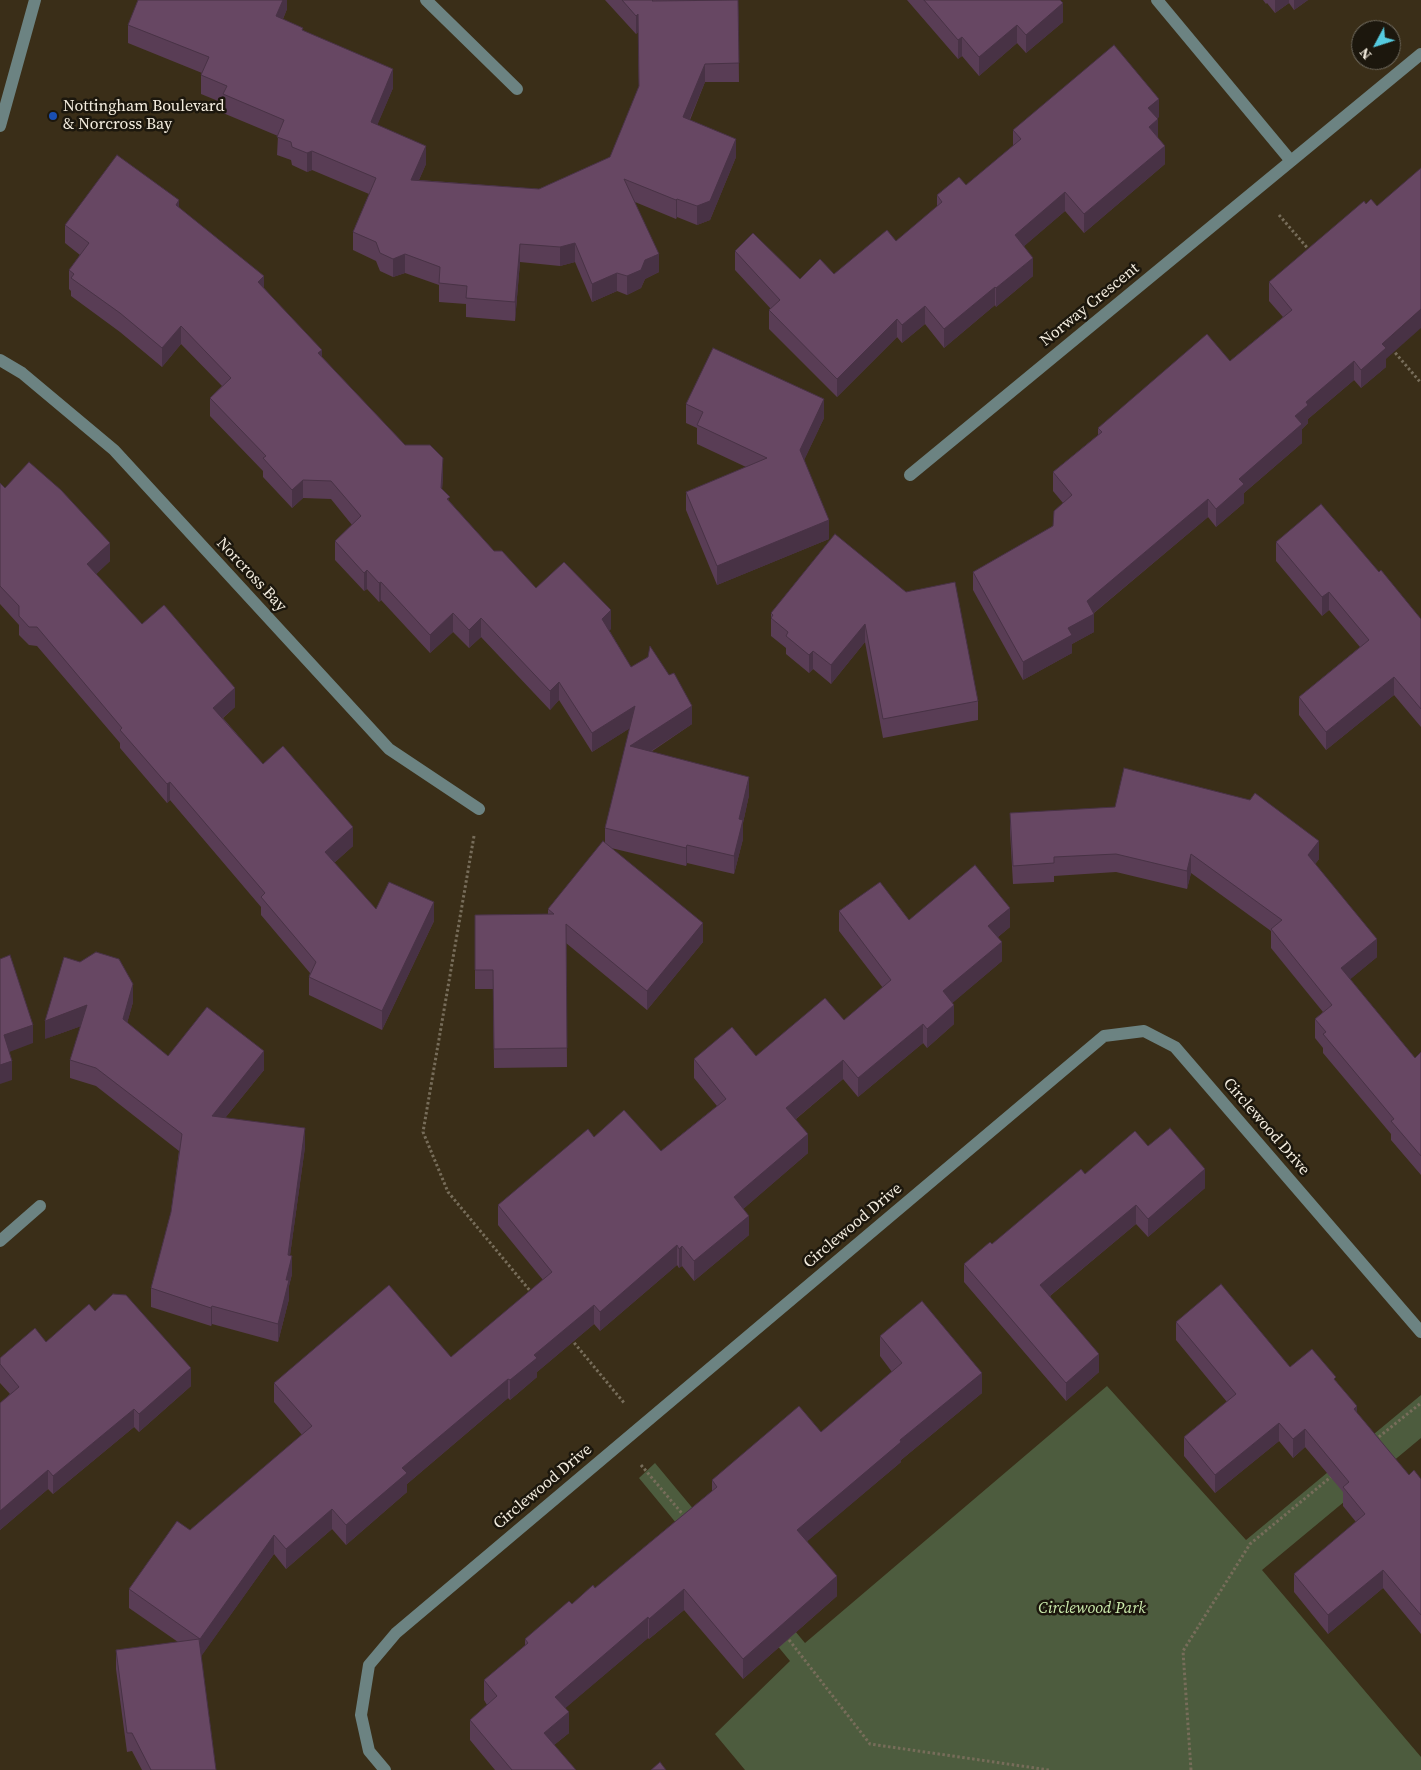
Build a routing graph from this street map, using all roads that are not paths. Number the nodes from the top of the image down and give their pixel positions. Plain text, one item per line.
1 (35, 0) edge
2 (426, 0) edge
3 (1157, 0) edge
4 (1421, 54) edge
5 (517, 89) dead end
6 (0, 126) edge
7 (1291, 160) junction
8 (0, 360) edge
9 (910, 475) dead end
10 (479, 809) road end
11 (40, 1206) dead end
12 (0, 1241) edge
13 (1421, 1332) edge
14 (385, 1770) edge

1 - 6 street
2 - 5 street
3 - 7 street
4 - 7 street, Norway Crescent
7 - 9 street, Norway Crescent
8 - 10 street, Norcross Bay
11 - 12 street
13 - 14 street, Circlewood Drive

